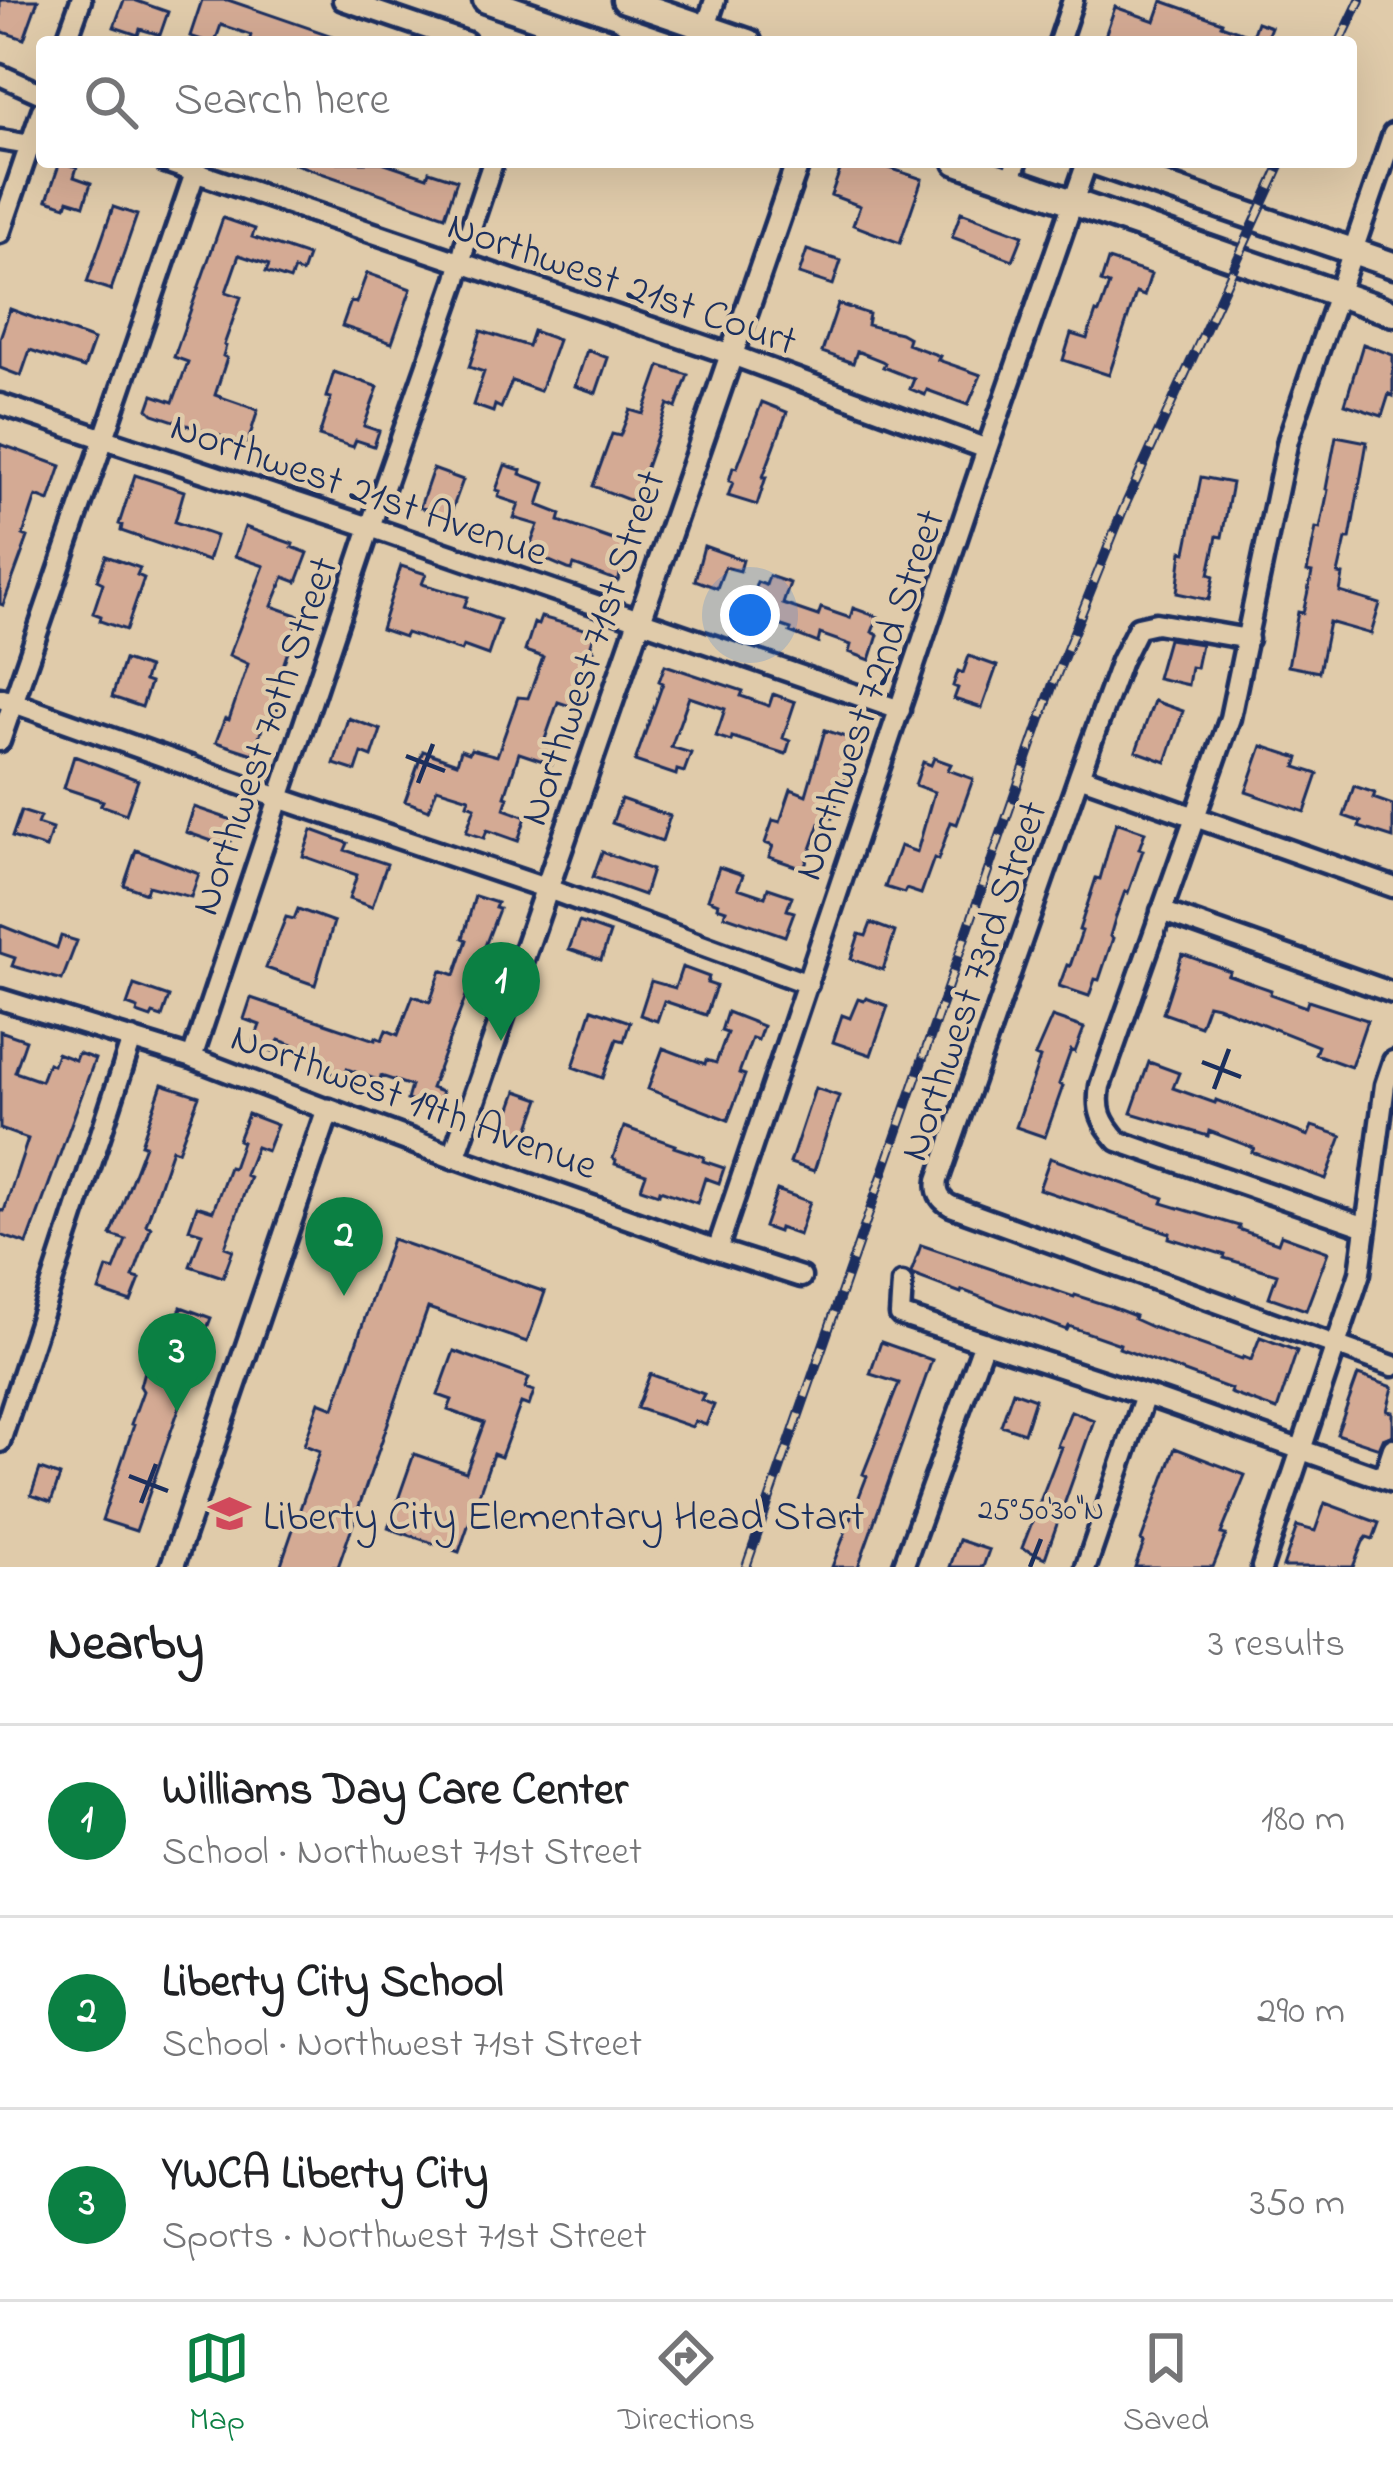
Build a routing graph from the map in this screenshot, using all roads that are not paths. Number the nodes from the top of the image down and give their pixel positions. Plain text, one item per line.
1 (81, 0) edge
2 (343, 0) edge
3 (486, 0) edge
4 (625, 0) edge
5 (715, 0) edge
6 (1073, 0) edge
7 (703, 35) edge
8 (68, 36) edge
9 (448, 36) edge
10 (591, 36) edge
11 (1061, 36) edge
12 (0, 75) edge
13 (36, 91) edge
14 (36, 129) edge
15 (1393, 134) edge
16 (0, 140) edge
17 (30, 145) junction
18 (183, 168) edge
19 (491, 168) edge
20 (796, 168) edge
21 (1088, 168) edge
22 (1109, 168) edge
23 (1013, 171) edge
24 (195, 172) junction
25 (1073, 202) junction
26 (0, 233) edge
27 (1353, 251) junction
28 (461, 262) junction
29 (1393, 266) edge
30 (1338, 294) junction
31 (1393, 313) edge
32 (732, 356) junction
33 (0, 404) edge
34 (103, 436) junction
35 (987, 449) junction
36 (370, 527) junction
37 (639, 621) junction
38 (1248, 638) junction
39 (6, 700) edge
40 (900, 710) junction
41 (0, 741) edge
42 (1078, 776) junction
43 (279, 798) junction
44 (1193, 817) junction
45 (1393, 887) edge
46 (548, 889) junction
47 (1161, 911) junction
48 (808, 984) junction
49 (1393, 994) edge
50 (0, 999) edge
51 (132, 1039) junction
52 (191, 1058) junction
53 (1393, 1060) edge
54 (328, 1110) junction
55 (454, 1157) junction
56 (1366, 1227) junction
57 (717, 1250) junction
58 (801, 1276) dead end
59 (902, 1283) dead end
60 (984, 1342) junction
61 (1337, 1347) junction
62 (1393, 1366) edge
63 (1145, 1395) junction
64 (0, 1442) edge
65 (1303, 1448) junction
66 (1393, 1448) edge
67 (1388, 1480) edge
68 (172, 1567) edge
69 (903, 1567) edge
70 (1086, 1567) edge
71 (1262, 1567) edge

1 - 8 street
2 - 9 street
3 - 10 main road
4 - 7 main road
5 - 7 street
6 - 11 street
12 - 13 street
14 - 17 street
15 - 27 street
16 - 17 street
17 - 26 street
18 - 24 street, Northwest 21st Court
19 - 28 street, Northwest 70th Street
20 - 32 street, Northwest 71st Street
21 - 25 street, Northwest 72nd Street
22 - 27 main road
23 - 25 main road
24 - 28 street, Northwest 21st Court
24 - 34 street
25 - 30 main road
25 - 35 street, Northwest 72nd Street
27 - 29 main road
27 - 30 street
28 - 32 street, Northwest 21st Court
28 - 36 street, Northwest 70th Street
30 - 31 main road
30 - 38 street
32 - 35 street, Northwest 21st Court
32 - 37 street, Northwest 71st Street
33 - 34 street, Northwest 21st Avenue
34 - 36 street, Northwest 21st Avenue
34 - 39 street
35 - 40 street, Northwest 72nd Street
36 - 37 street, Northwest 21st Avenue
36 - 43 street, Northwest 70th Street
37 - 40 street, Northwest 21st Avenue
37 - 46 street, Northwest 71st Street
38 - 42 street, Northwest 73rd Street
38 - 44 street
39 - 41 street
39 - 43 street
40 - 48 street, Northwest 72nd Street
42 - 44 street
42 - 61 street, Northwest 73rd Street
43 - 46 street
43 - 52 street, Northwest 70th Street
44 - 45 street
44 - 47 street
46 - 48 street
46 - 55 street, Northwest 71st Street
47 - 49 street
47 - 56 street
48 - 57 street, Northwest 72nd Street
50 - 51 street, Northwest 19th Avenue
51 - 52 street, Northwest 19th Avenue
51 - 64 street
52 - 54 street, Northwest 19th Avenue
53 - 56 street
54 - 55 street, Northwest 19th Avenue
54 - 68 street
55 - 57 street, Northwest 19th Avenue
56 - 61 street
57 - 58 street, Northwest 19th Avenue
59 - 60 street
60 - 63 street
60 - 69 street
61 - 62 street
61 - 65 street
63 - 65 street
63 - 70 street
65 - 67 street
65 - 71 street
66 - 67 street

